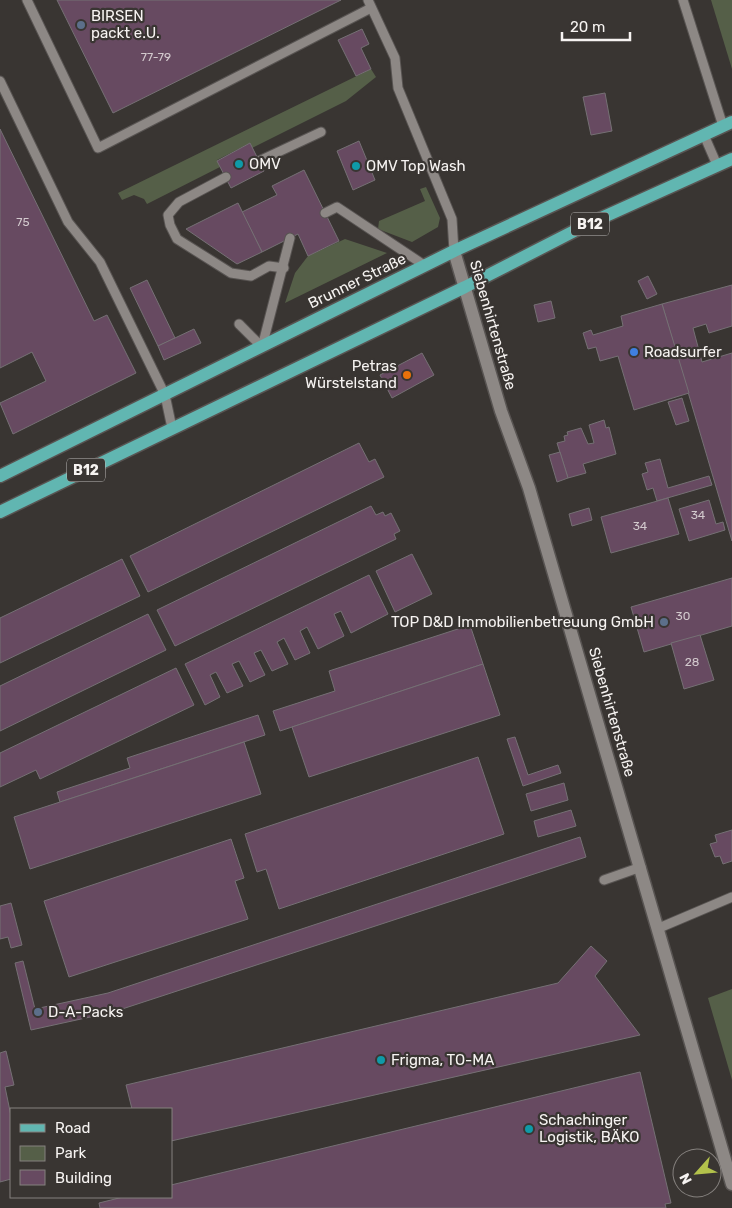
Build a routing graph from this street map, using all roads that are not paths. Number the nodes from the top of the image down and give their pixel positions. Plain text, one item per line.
1 (27, 0) edge
2 (683, 0) edge
3 (370, 4) edge
4 (0, 81) edge
5 (728, 124) edge
6 (321, 132) dead end
7 (704, 135) junction
8 (732, 159) edge
9 (259, 161) dead end
10 (717, 166) junction
11 (226, 178) dead end
12 (325, 213) dead end
13 (290, 238) dead end
14 (454, 251) junction
15 (424, 266) junction
16 (284, 268) junction
17 (465, 287) junction
18 (239, 324) dead end
19 (262, 347) junction
20 (165, 395) junction
21 (172, 428) junction
22 (0, 476) edge
23 (0, 512) edge
24 (641, 867) junction
25 (604, 880) dead end
26 (732, 897) edge
27 (659, 928) junction
28 (732, 1184) edge

1 - 3 lane
2 - 5 lane
3 - 14 lane
4 - 20 lane
5 - 7 main road, Brunner Straße / B12
6 - 9 lane
7 - 10 lane
7 - 14 main road, Brunner Straße / B12
8 - 10 main road, B12
10 - 17 main road, B12
11 - 16 lane
12 - 15 lane
13 - 16 lane
14 - 15 main road, Brunner Straße / B12
14 - 17 street, Siebenhirtenstraße
15 - 19 main road, Brunner Straße / B12
16 - 19 lane
17 - 21 main road, B12
17 - 24 street, Siebenhirtenstraße
18 - 19 lane
19 - 20 main road, Brunner Straße / B12
20 - 21 lane
20 - 22 main road, Brunner Straße / B12
21 - 23 main road, B12
24 - 25 lane
24 - 27 street, Siebenhirtenstraße
26 - 27 lane
27 - 28 street, Siebenhirtenstraße

